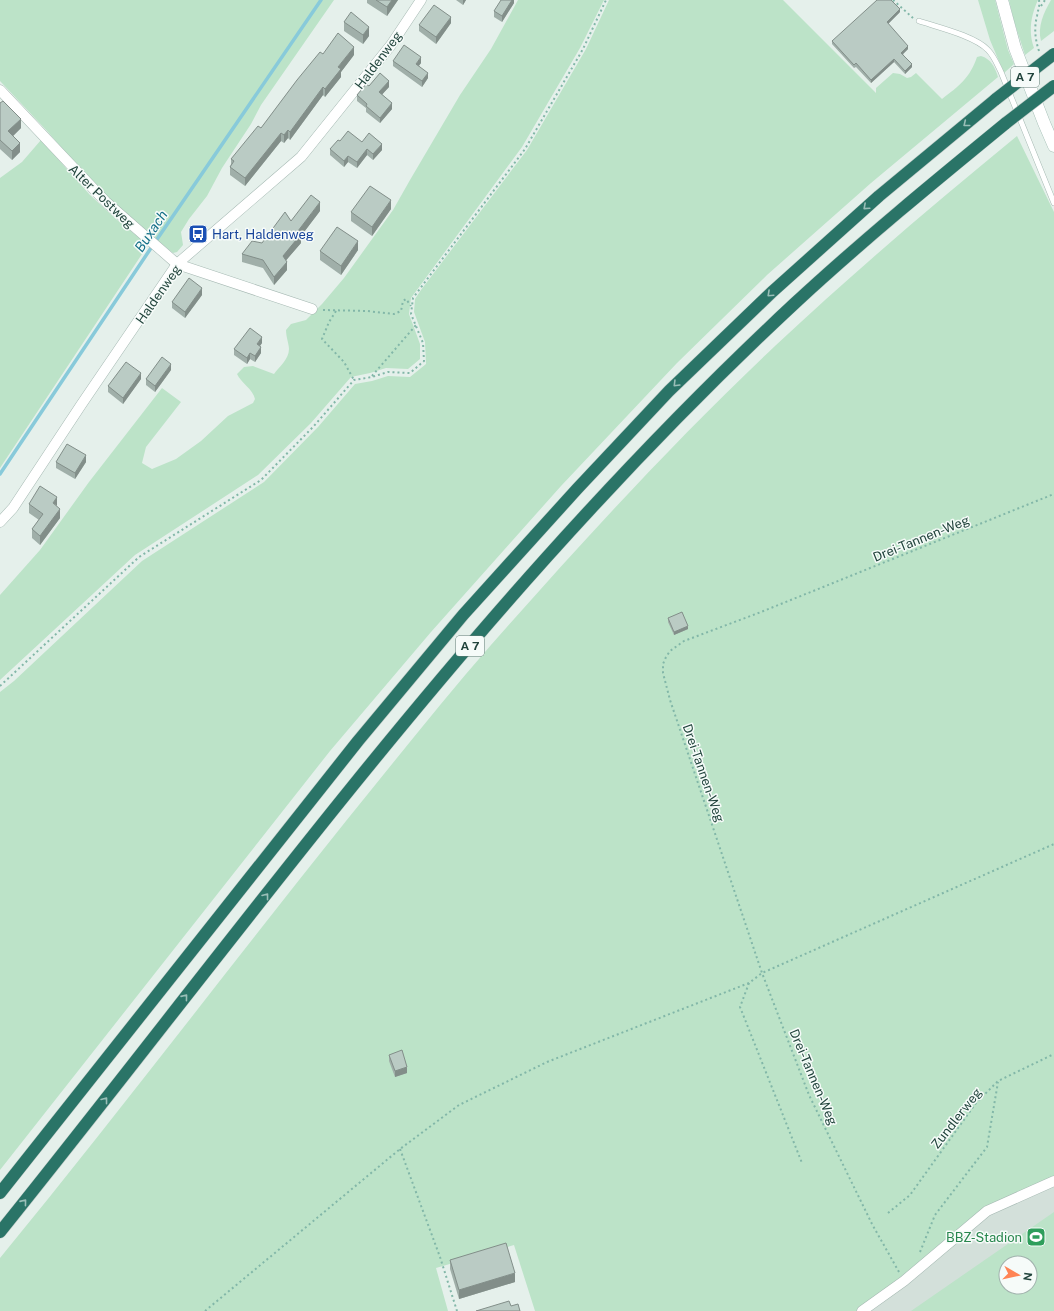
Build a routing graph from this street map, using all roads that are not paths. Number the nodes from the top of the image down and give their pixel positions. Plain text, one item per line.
1 (421, 0) edge
2 (1002, 0) edge
3 (919, 21) road end
4 (1054, 54) edge
5 (1054, 86) edge
6 (0, 90) edge
7 (1054, 146) edge
8 (1054, 203) edge
9 (177, 264) junction
10 (312, 309) road end
11 (0, 522) edge
12 (1054, 1181) edge
13 (0, 1193) edge
14 (0, 1232) edge
15 (862, 1311) edge

1 - 9 street, Haldenweg
2 - 7 main road
3 - 8 lane
4 -> 13 highway, A 7, bridge
14 -> 5 highway, A 7, bridge
6 - 9 street, Alter Postweg
9 - 10 street, Alter Postweg
9 - 11 street, Haldenweg
12 - 15 street

